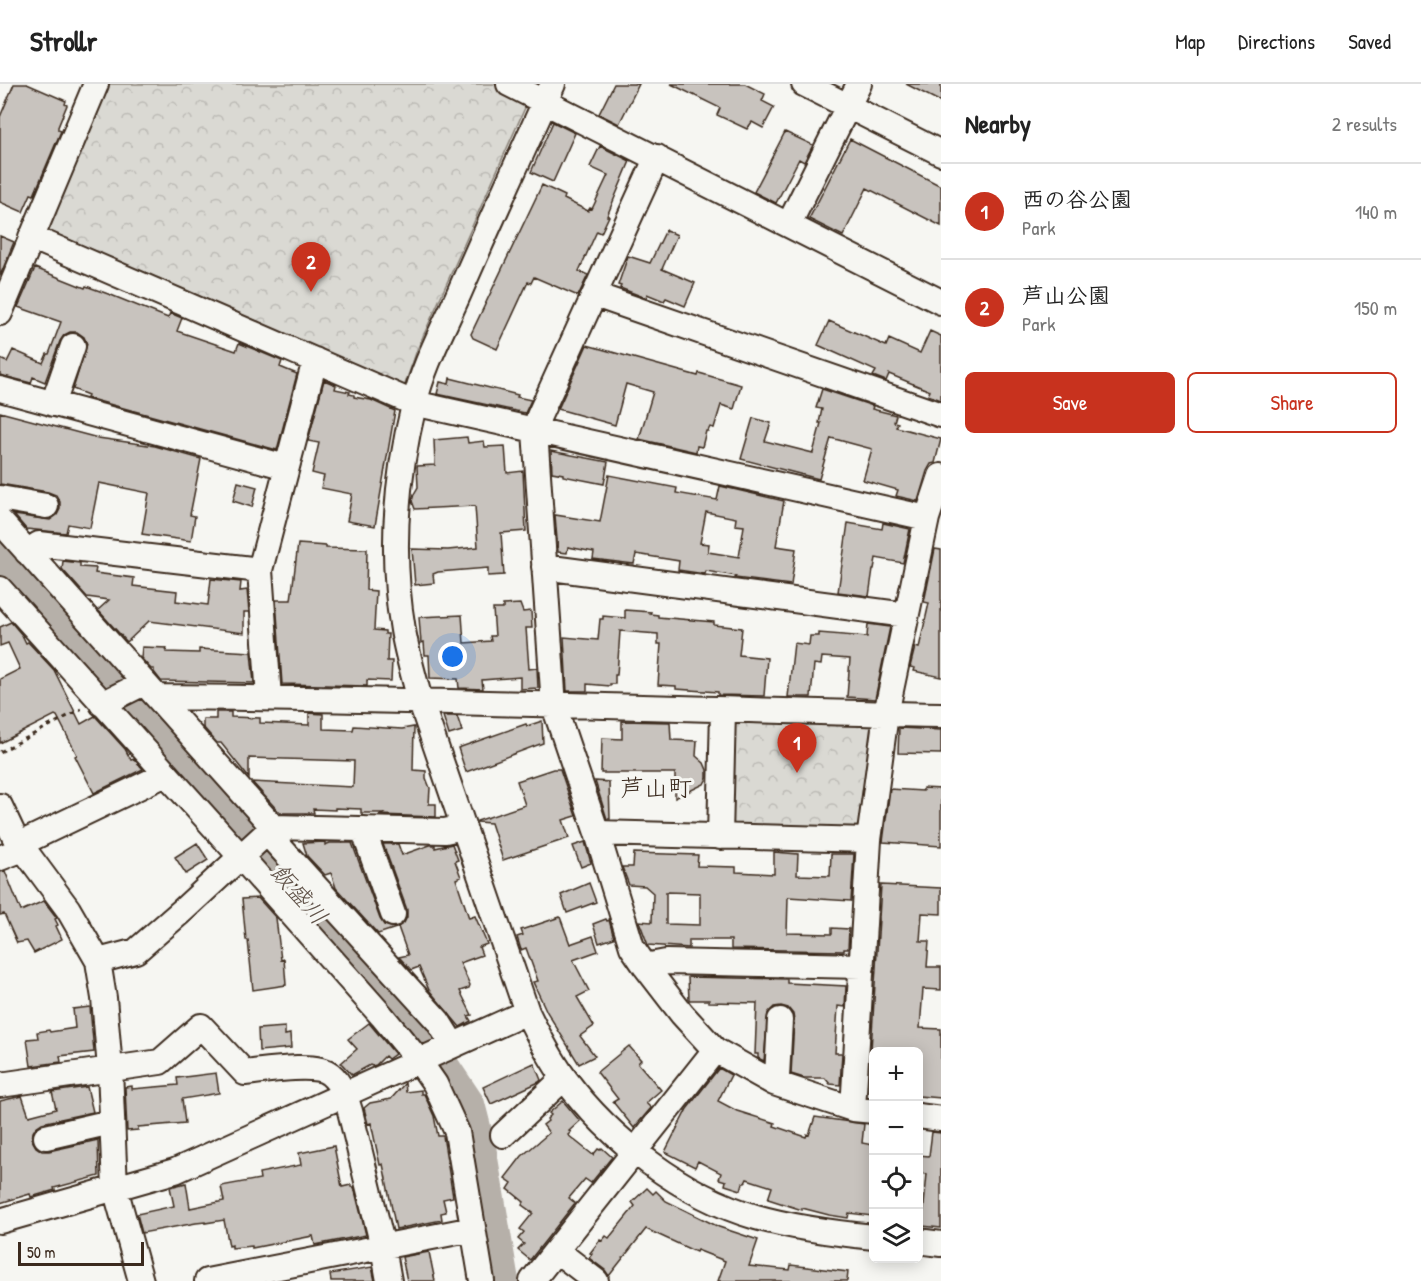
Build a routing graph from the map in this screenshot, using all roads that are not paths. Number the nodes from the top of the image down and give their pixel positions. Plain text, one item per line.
1 (509, 84) edge
2 (804, 84) edge
3 (859, 84) edge
4 (88, 87) edge
5 (549, 93) edge
6 (848, 106) junction
7 (941, 153) edge
8 (657, 158) junction
9 (789, 224) junction
10 (32, 237) junction
11 (595, 295) junction
12 (941, 302) edge
13 (0, 313) edge
14 (74, 346) dead end
15 (315, 360) junction
16 (0, 389) edge
17 (414, 402) junction
18 (53, 404) junction
19 (941, 415) edge
20 (535, 431) junction
21 (286, 467) junction
22 (941, 476) edge
23 (0, 498) edge
24 (46, 506) dead end
25 (927, 518) junction
26 (0, 522) edge
27 (27, 552) junction
28 (544, 567) junction
29 (260, 570) junction
30 (0, 589) edge
31 (906, 615) junction
32 (145, 689) junction
33 (268, 698) junction
34 (420, 700) junction
35 (102, 702) junction
36 (554, 706) junction
37 (723, 710) junction
38 (886, 714) junction
39 (941, 715) edge
40 (166, 774) junction
41 (0, 806) edge
42 (463, 827) junction
43 (363, 829) junction
44 (268, 831) junction
45 (597, 833) junction
46 (720, 837) junction
47 (869, 840) junction
48 (21, 847) junction
49 (243, 856) junction
50 (0, 858) edge
51 (393, 914) dead end
52 (98, 961) junction
53 (645, 966) junction
54 (862, 966) junction
55 (526, 1012) junction
56 (780, 1020) dead end
57 (451, 1046) junction
58 (715, 1050) junction
59 (421, 1060) junction
60 (110, 1069) junction
61 (564, 1078) junction
62 (774, 1083) junction
63 (0, 1085) edge
64 (345, 1095) junction
65 (863, 1110) edge
66 (923, 1117) edge
67 (941, 1119) edge
68 (111, 1122) junction
69 (503, 1135) dead end
70 (46, 1137) dead end
71 (635, 1151) junction
72 (115, 1188) junction
73 (0, 1221) edge
74 (473, 1229) junction
75 (869, 1236) edge
76 (923, 1242) edge
77 (941, 1244) edge
78 (383, 1247) junction
79 (557, 1251) junction
80 (285, 1274) edge
81 (141, 1281) edge
82 (207, 1281) edge
83 (390, 1281) edge
84 (482, 1281) edge
85 (532, 1281) edge
86 (596, 1281) edge

1 - 5 street
2 - 6 street
3 - 6 street
4 - 10 street
5 - 8 street
5 - 17 street
6 - 7 street
6 - 9 street
8 - 9 street
8 - 11 street
9 - 12 street
10 - 13 street
10 - 15 street
11 - 19 street
11 - 20 street
14 - 18 street
15 - 17 street
15 - 21 street
16 - 18 street
17 - 20 street
17 - 34 street
18 - 21 street
20 - 25 street
20 - 28 street
21 - 29 street
22 - 25 street
23 - 24 street
25 - 31 street
26 - 27 street
27 - 29 street
27 - 32 street
28 - 31 street
28 - 36 street
29 - 33 street
30 - 35 street
31 - 38 street
32 - 33 street
32 - 35 street
32 - 44 street
33 - 34 street
34 - 36 street
34 - 42 street
35 - 40 street
36 - 37 street
36 - 45 street
37 - 38 street
37 - 46 street
38 - 39 street
38 - 47 street
40 - 48 street
40 - 49 street
41 - 48 street
42 - 43 street
42 - 55 street
43 - 44 street
43 - 51 street
44 - 49 street
44 - 57 street
45 - 46 street
45 - 53 street
46 - 47 street
47 - 54 street
48 - 50 street
48 - 52 street
49 - 52 street
49 - 59 street
52 - 60 street
53 - 54 street
53 - 58 street
54 - 65 street
55 - 57 street
55 - 61 street
56 - 62 street
57 - 59 street
58 - 62 street
58 - 71 street
59 - 64 street
59 - 74 street
60 - 63 street
60 - 64 street
60 - 68 street
61 - 69 street
61 - 71 street
62 - 65 street
64 - 72 street
64 - 78 street
66 - 67 street
68 - 70 street
68 - 72 street
71 - 75 street
71 - 79 street
72 - 73 street
72 - 81 street
74 - 78 street
74 - 84 street
76 - 77 street
78 - 80 street
78 - 83 street
79 - 85 street
79 - 86 street
80 - 82 street

